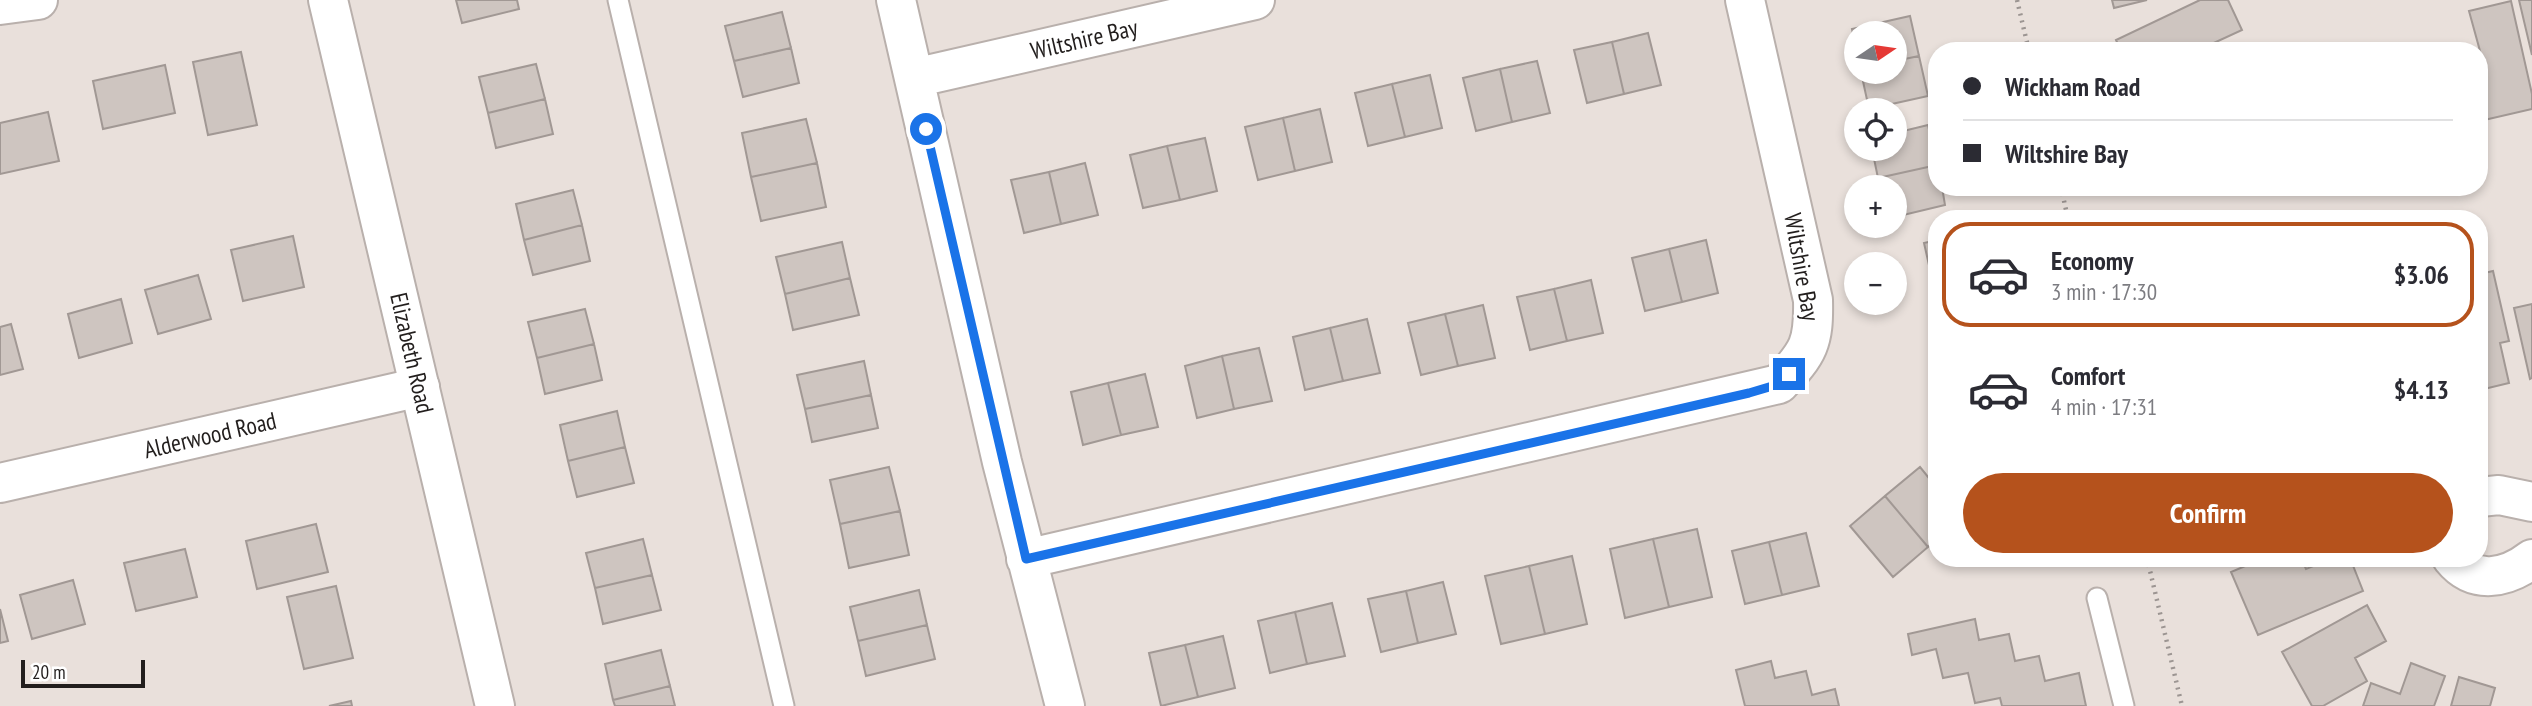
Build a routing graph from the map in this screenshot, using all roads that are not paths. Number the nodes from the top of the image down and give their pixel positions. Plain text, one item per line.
1 (38, 0) edge
2 (328, 0) edge
3 (618, 0) edge
4 (896, 0) edge
5 (1255, 0) edge
6 (1745, 0) edge
7 (0, 5) edge
8 (914, 78) junction
9 (420, 387) junction
10 (0, 483) edge
11 (2488, 496) edge
12 (2532, 502) edge
13 (1026, 559) junction
14 (2532, 559) edge
15 (2459, 567) edge
16 (2097, 598) dead end
17 (495, 706) edge
18 (784, 706) edge
19 (1065, 706) edge
20 (2124, 706) edge

1 - 7 street
2 - 9 street, Elizabeth Road
3 - 18 lane
4 - 8 street
5 - 8 street, Wiltshire Bay
6 - 13 street, Wiltshire Bay
8 - 13 street
9 - 10 street, Alderwood Road
9 - 17 street, Elizabeth Road
11 - 12 street
13 - 19 street
14 - 15 street
16 - 20 lane

